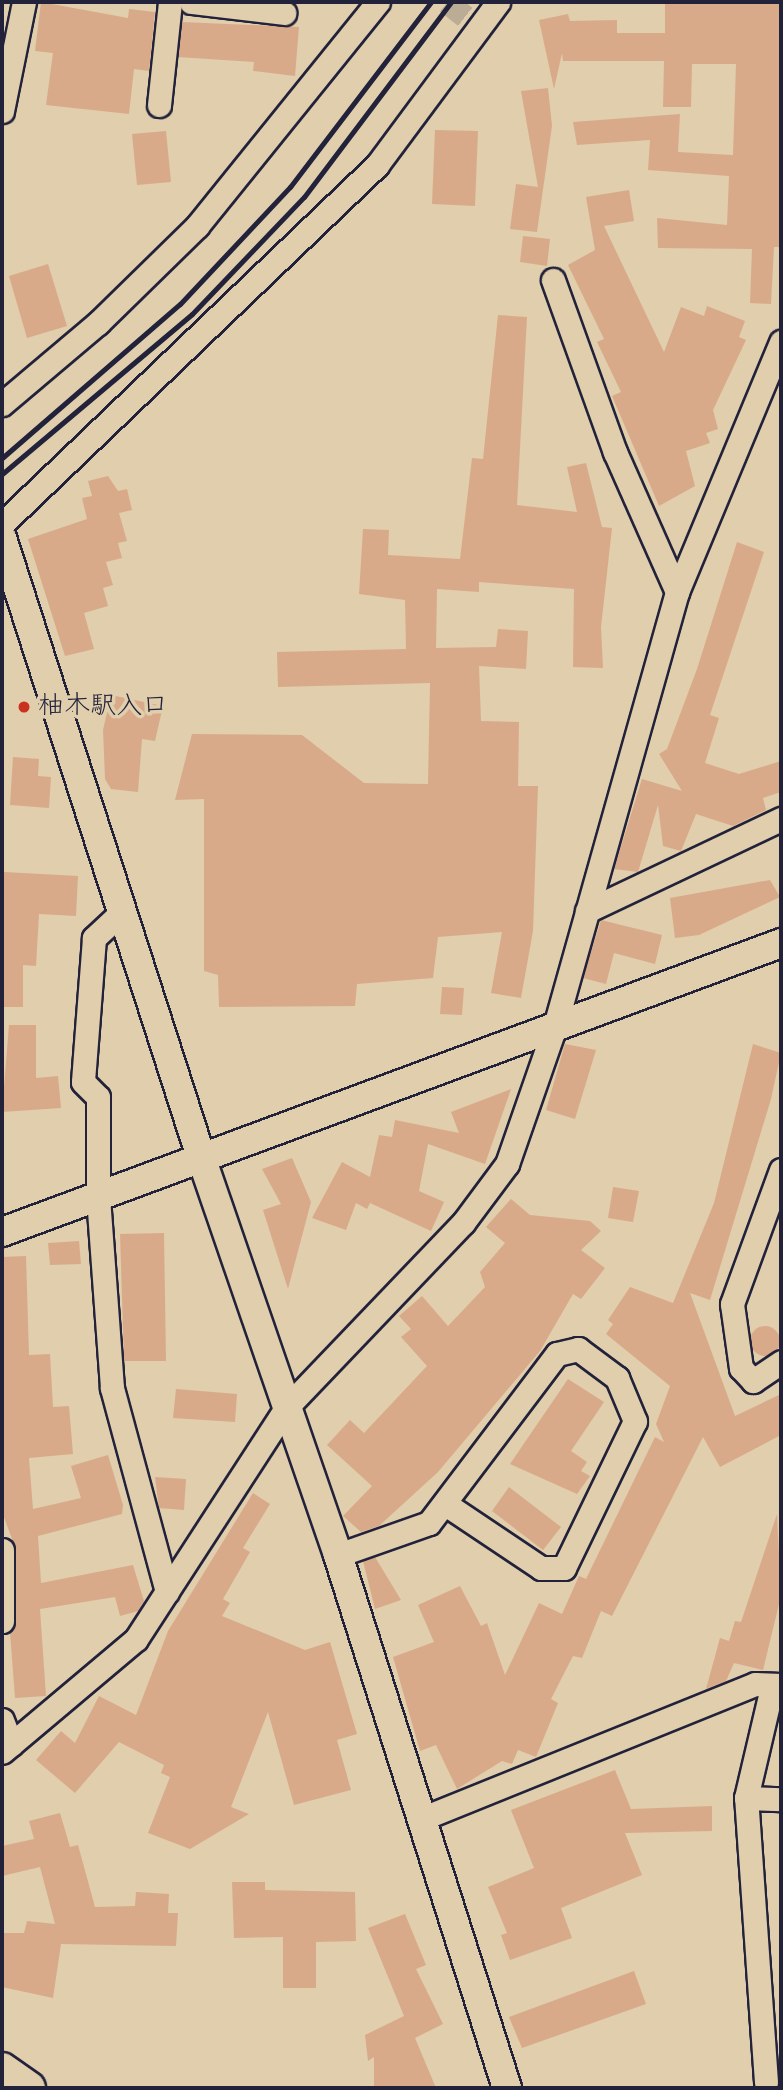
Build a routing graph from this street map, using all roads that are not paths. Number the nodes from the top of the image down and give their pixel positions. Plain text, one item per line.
1 (23, 2) edge
2 (170, 2) edge
3 (191, 2) edge
4 (378, 2) edge
5 (498, 2) edge
6 (284, 13) dead end
7 (159, 105) dead end
8 (2, 111) edge
9 (552, 279) dead end
10 (781, 342) edge
11 (2, 404) edge
12 (2, 524) edge
13 (2, 538) edge
14 (677, 592) junction
15 (781, 819) edge
16 (123, 911) junction
17 (587, 911) junction
18 (781, 943) edge
19 (555, 1026) junction
20 (201, 1157) junction
21 (781, 1170) edge
22 (98, 1197) junction
23 (2, 1232) edge
24 (781, 1362) edge
25 (286, 1408) junction
26 (447, 1505) junction
27 (2, 1550) edge
28 (338, 1555) junction
29 (167, 1592) junction
30 (2, 1621) edge
31 (777, 1686) edge
32 (2, 1720) edge
33 (7, 1748) edge
34 (746, 1798) junction
35 (781, 1799) edge
36 (421, 1819) junction
37 (781, 2063) edge
38 (2, 2069) edge
39 (764, 2085) edge
40 (29, 2088) edge
41 (507, 2088) edge

1 - 8 street
2 - 7 street
3 - 6 street
4 - 11 street
5 - 12 street
9 - 14 street
10 - 14 street
13 - 16 street
14 - 17 street
15 - 17 street
16 - 20 street
16 - 22 street
17 - 19 street
18 - 19 street
19 - 20 street
19 - 25 street
20 - 22 street
20 - 25 street
21 - 24 street
22 - 23 street
22 - 29 street
25 - 28 street
25 - 29 street
26 - 26 street
26 - 28 street
27 - 30 street
28 - 36 street
29 - 33 street
31 - 34 street
31 - 36 street
32 - 33 street
34 - 35 street
34 - 39 street
36 - 41 street
37 - 39 street
38 - 40 main road

